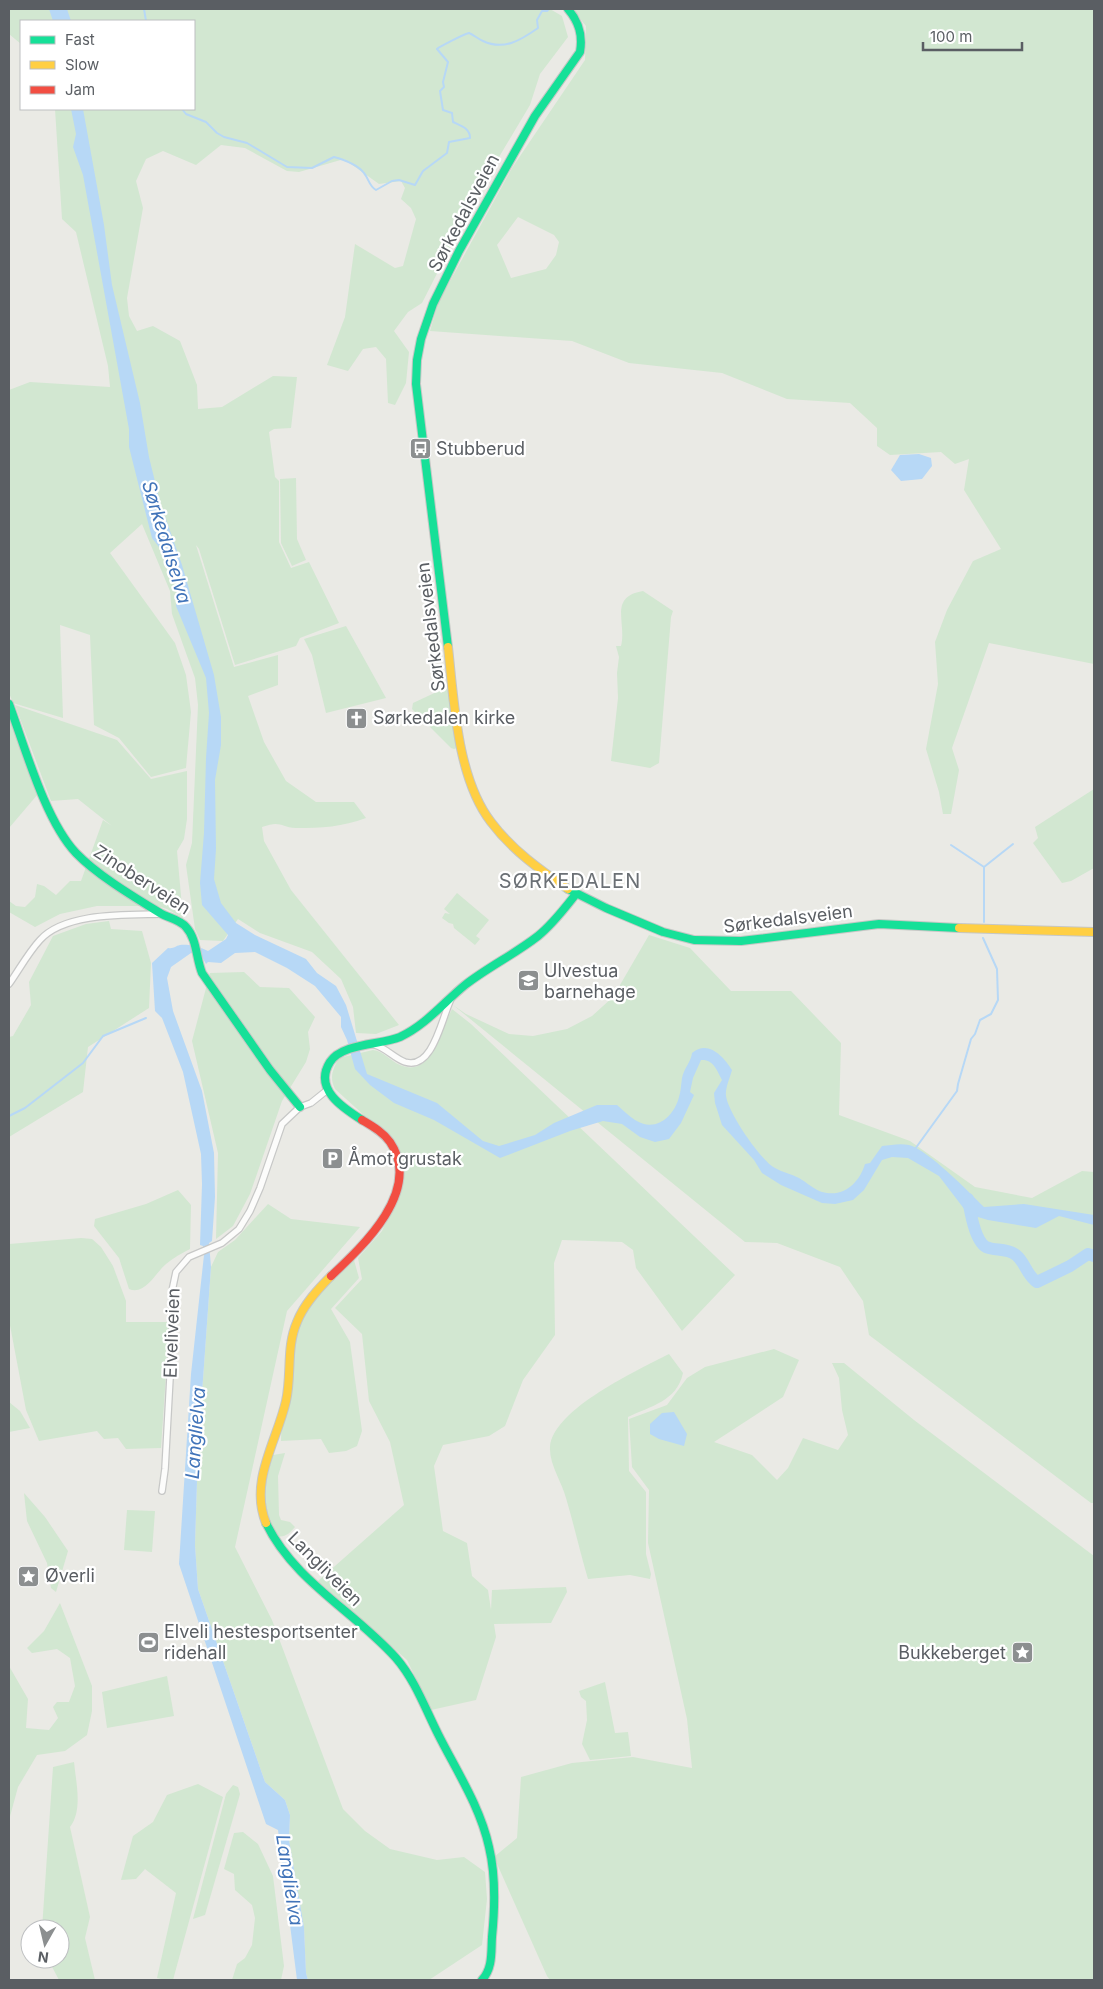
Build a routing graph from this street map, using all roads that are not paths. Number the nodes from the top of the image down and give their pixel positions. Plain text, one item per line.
1 (568, 9) edge
2 (9, 704) edge
3 (576, 894) junction
4 (162, 914) junction
5 (1094, 932) edge
6 (9, 984) edge
7 (451, 999) junction
8 (371, 1044) junction
9 (326, 1091) junction
10 (300, 1106) junction
11 (162, 1491) dead end
12 (486, 1979) edge

1 - 3 street, Sørkedalsveien
2 - 4 street, Zinoberveien
3 - 5 street, Sørkedalsveien
3 - 7 street
4 - 6 street
4 - 10 street, Zinoberveien
7 - 8 street
7 - 8 street
8 - 9 street
9 - 10 street
9 - 12 street, Langliveien
10 - 11 street, Elveliveien

